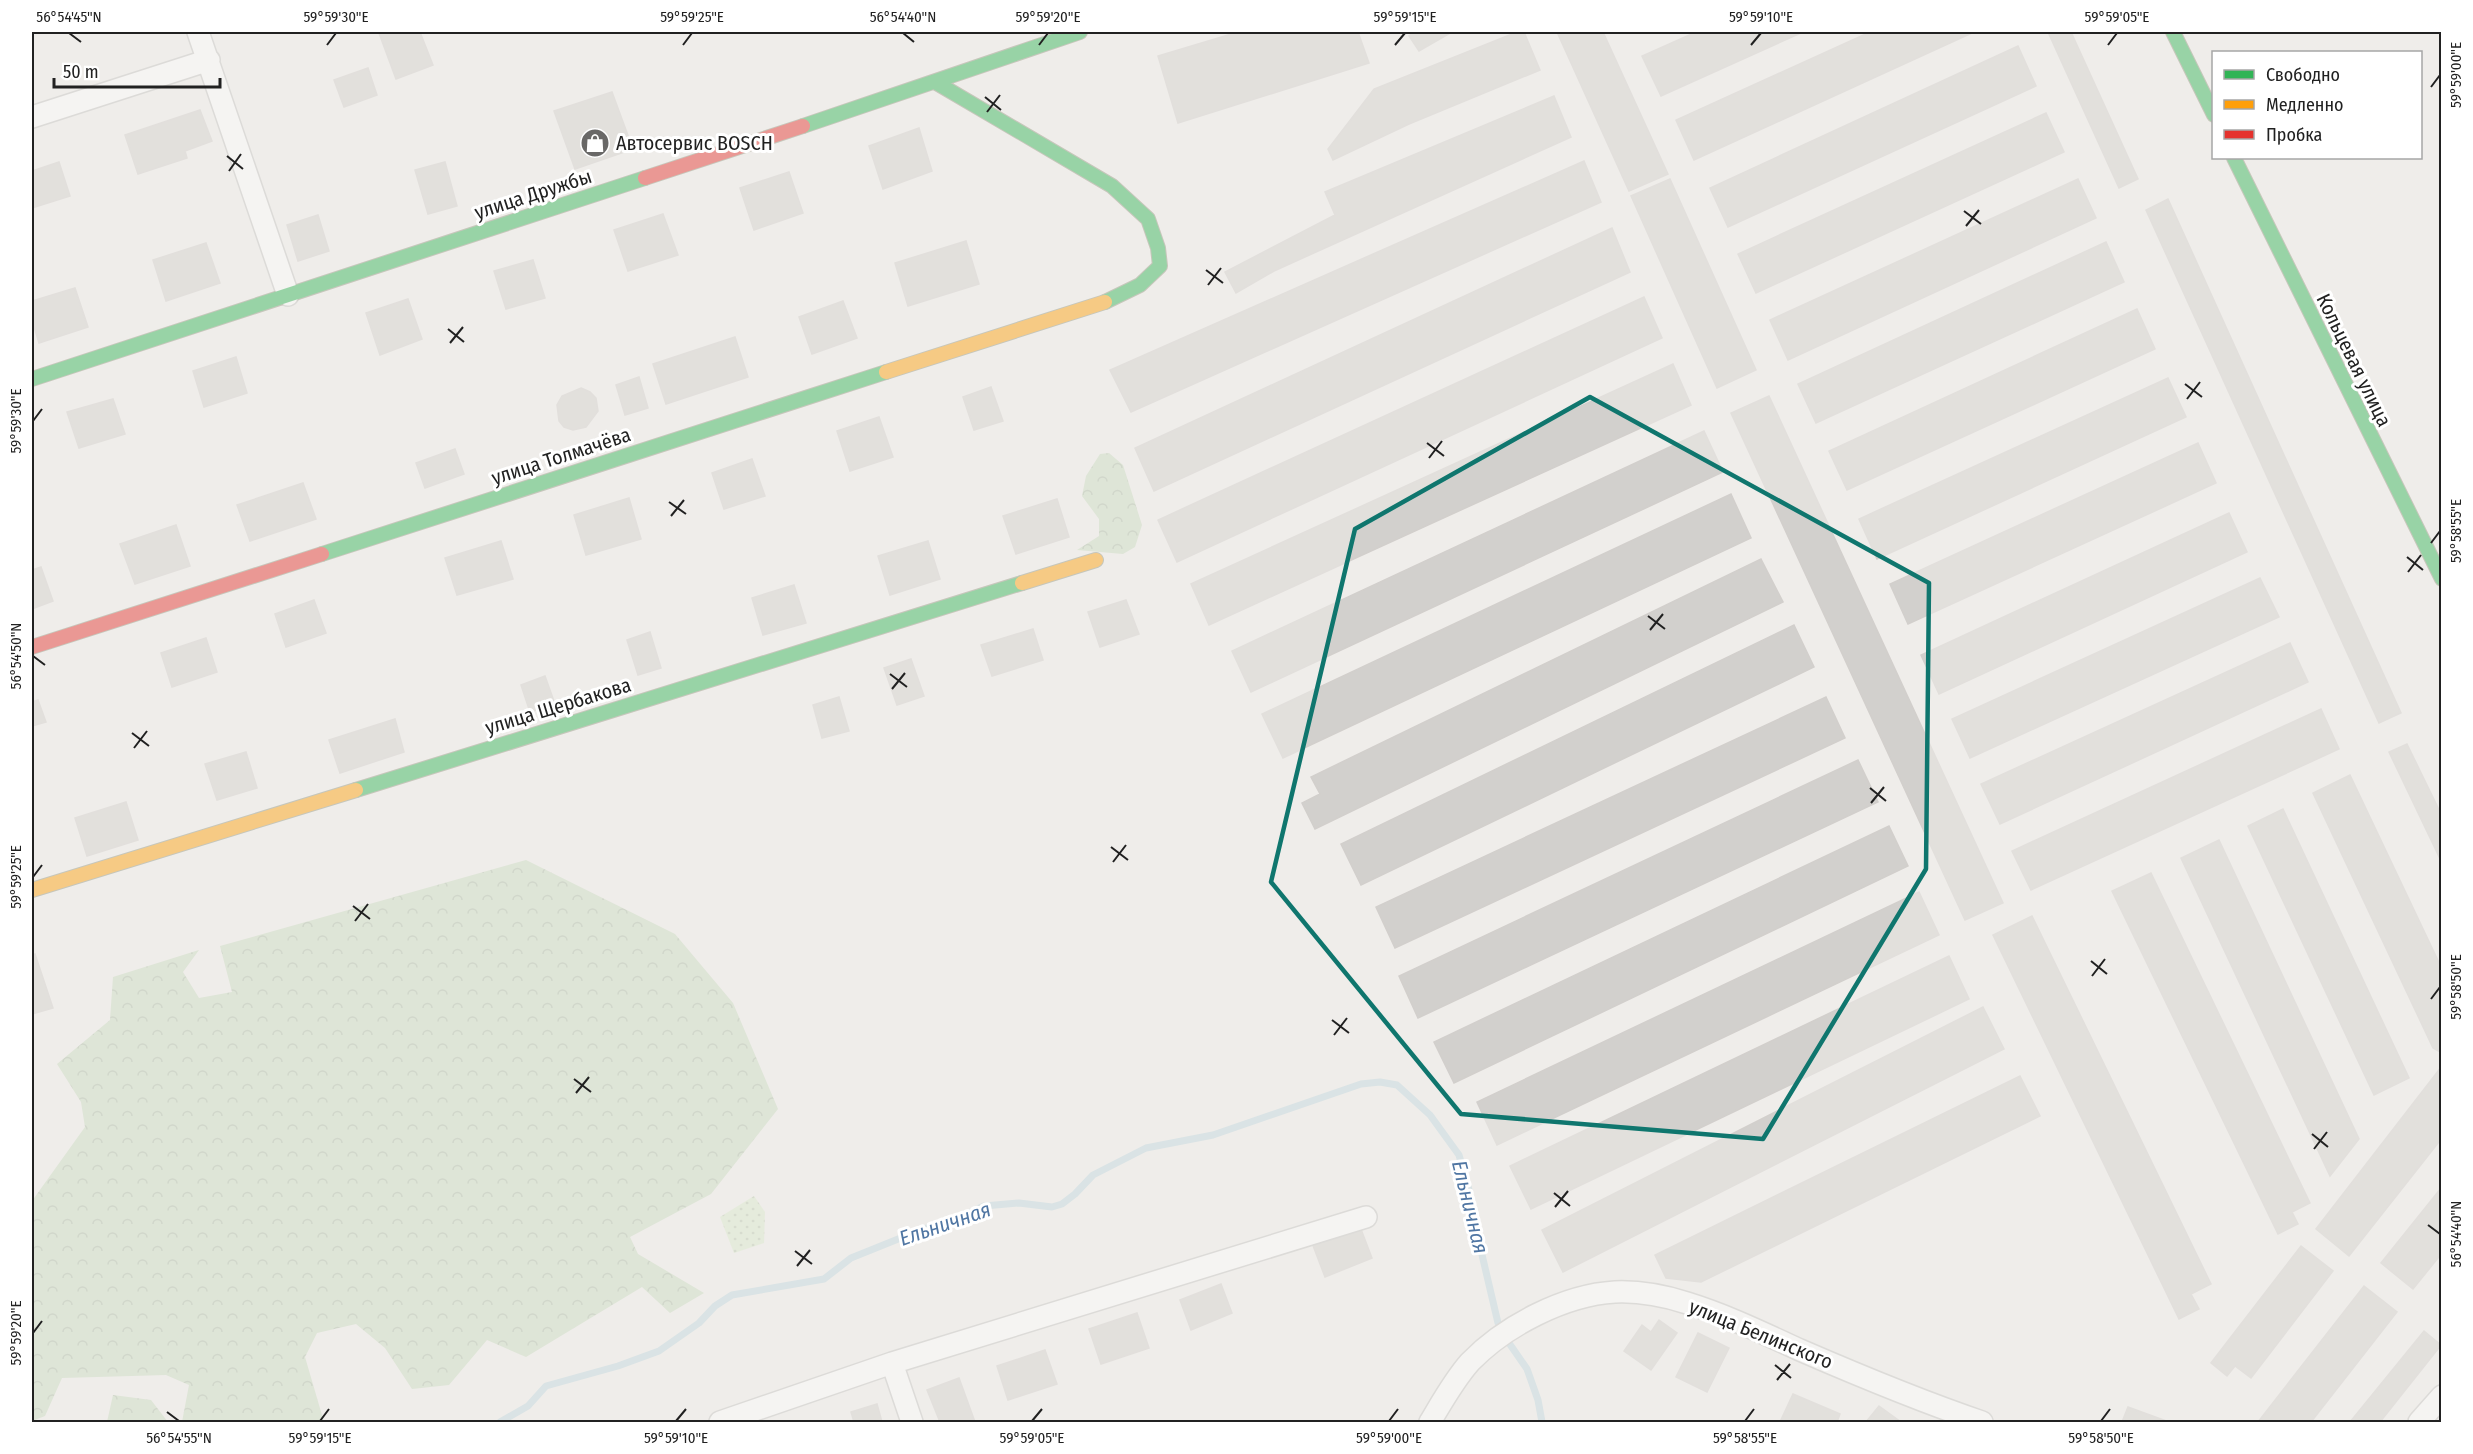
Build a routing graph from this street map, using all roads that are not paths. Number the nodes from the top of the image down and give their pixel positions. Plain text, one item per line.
1 (198, 32) edge
2 (1080, 32) edge
3 (2173, 32) edge
4 (208, 60) junction
5 (935, 82) junction
6 (2212, 111) edge
7 (32, 117) edge
8 (2234, 159) edge
9 (288, 295) junction
10 (32, 380) edge
11 (1096, 560) dead end
12 (2442, 579) edge
13 (32, 646) edge
14 (32, 890) edge
15 (1366, 1217) dead end
16 (892, 1363) junction
17 (2442, 1396) edge
18 (720, 1422) edge
19 (912, 1422) edge
20 (1430, 1422) edge
21 (1982, 1422) edge
22 (2419, 1422) edge

1 - 4 street
2 - 5 street, улица Дружбы
3 - 6 street
4 - 7 street
4 - 9 street
5 - 9 street, улица Дружбы
5 - 13 street, улица Толмачёва
8 - 12 street, Кольцевая улица
9 - 10 street, улица Дружбы
11 - 14 street, улица Щербакова
15 - 16 street
16 - 18 street
16 - 19 street
17 - 22 street
20 - 21 street, улица Белинского

